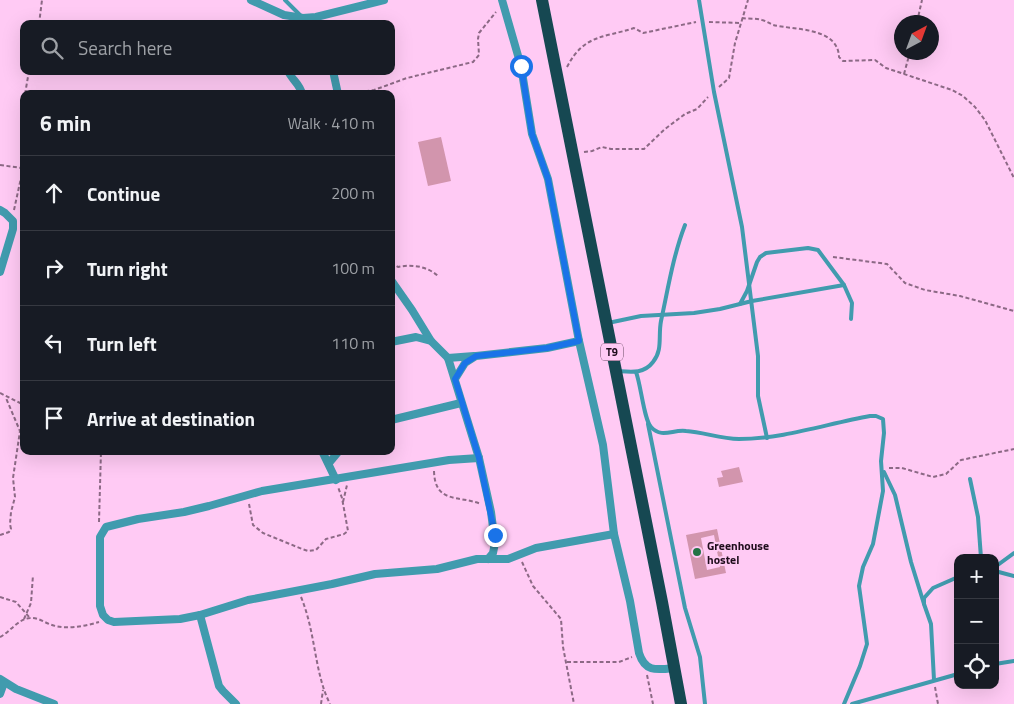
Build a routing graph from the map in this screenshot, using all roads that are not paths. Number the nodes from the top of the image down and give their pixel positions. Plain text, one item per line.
1 (251, 0) edge
2 (285, 0) edge
3 (384, 0) edge
4 (542, 0) edge
5 (699, 0) edge
6 (502, 2) edge
7 (299, 20) edge
8 (301, 20) edge
9 (306, 20) edge
10 (290, 75) edge
11 (334, 75) edge
12 (301, 90) edge
13 (337, 90) edge
14 (0, 210) edge
15 (685, 225) dead end
16 (0, 272) edge
17 (750, 281) junction
18 (844, 285) junction
19 (395, 286) edge
20 (752, 300) junction
21 (740, 304) junction
22 (663, 314) junction
23 (851, 319) dead end
24 (607, 324) junction
25 (395, 341) edge
26 (430, 341) junction
27 (579, 341) junction
28 (476, 356) junction
29 (448, 358) junction
30 (616, 370) junction
31 (636, 372) junction
32 (455, 379) junction
33 (461, 403) junction
34 (395, 419) edge
35 (648, 424) junction
36 (767, 438) junction
37 (325, 455) edge
38 (335, 455) edge
39 (479, 458) junction
40 (329, 462) junction
41 (881, 468) junction
42 (970, 479) dead end
43 (336, 480) junction
44 (614, 534) junction
45 (981, 554) edge
46 (1014, 554) edge
47 (488, 559) junction
48 (999, 563) edge
49 (999, 572) edge
50 (1014, 576) edge
51 (954, 579) edge
52 (924, 604) junction
53 (200, 615) junction
54 (1014, 661) edge
55 (999, 663) edge
56 (674, 668) junction
57 (954, 675) edge
58 (934, 680) junction
59 (2, 681) edge
60 (0, 694) edge
61 (30, 694) junction
62 (30, 704) edge
63 (54, 704) edge
64 (236, 704) edge
65 (681, 704) edge
66 (705, 704) edge
67 (844, 704) edge
68 (852, 704) edge

1 - 7 street
2 - 8 lane
3 - 9 street
4 - 24 highway, T9
5 - 17 lane
6 - 27 street
10 - 12 street
11 - 13 street
14 - 16 street
15 - 22 lane
17 - 18 lane
17 - 20 lane
17 - 21 lane
18 - 20 lane
18 - 23 lane
19 - 26 street
20 - 21 lane
20 - 36 lane
21 - 22 lane
22 - 24 lane
22 - 31 lane
24 - 30 highway, T9
25 - 26 street
26 - 29 street
27 - 28 street
27 - 44 street
28 - 29 street
28 - 32 street
29 - 32 street
30 - 31 lane
30 - 56 highway, T9
31 - 35 lane
32 - 33 street
33 - 34 street
33 - 39 street
35 - 36 lane
35 - 66 lane
36 - 41 lane
37 - 40 street
38 - 40 street
39 - 43 street
39 - 47 street
40 - 43 street
41 - 52 lane
41 - 67 lane
42 - 45 lane
43 - 53 street
44 - 47 street
44 - 56 street
46 - 48 lane
47 - 53 street
49 - 50 lane
51 - 52 lane
52 - 58 lane
53 - 64 street
54 - 55 lane
56 - 65 highway, T9
57 - 58 lane
58 - 68 lane
59 - 60 street
59 - 61 street
61 - 62 street
61 - 63 street

